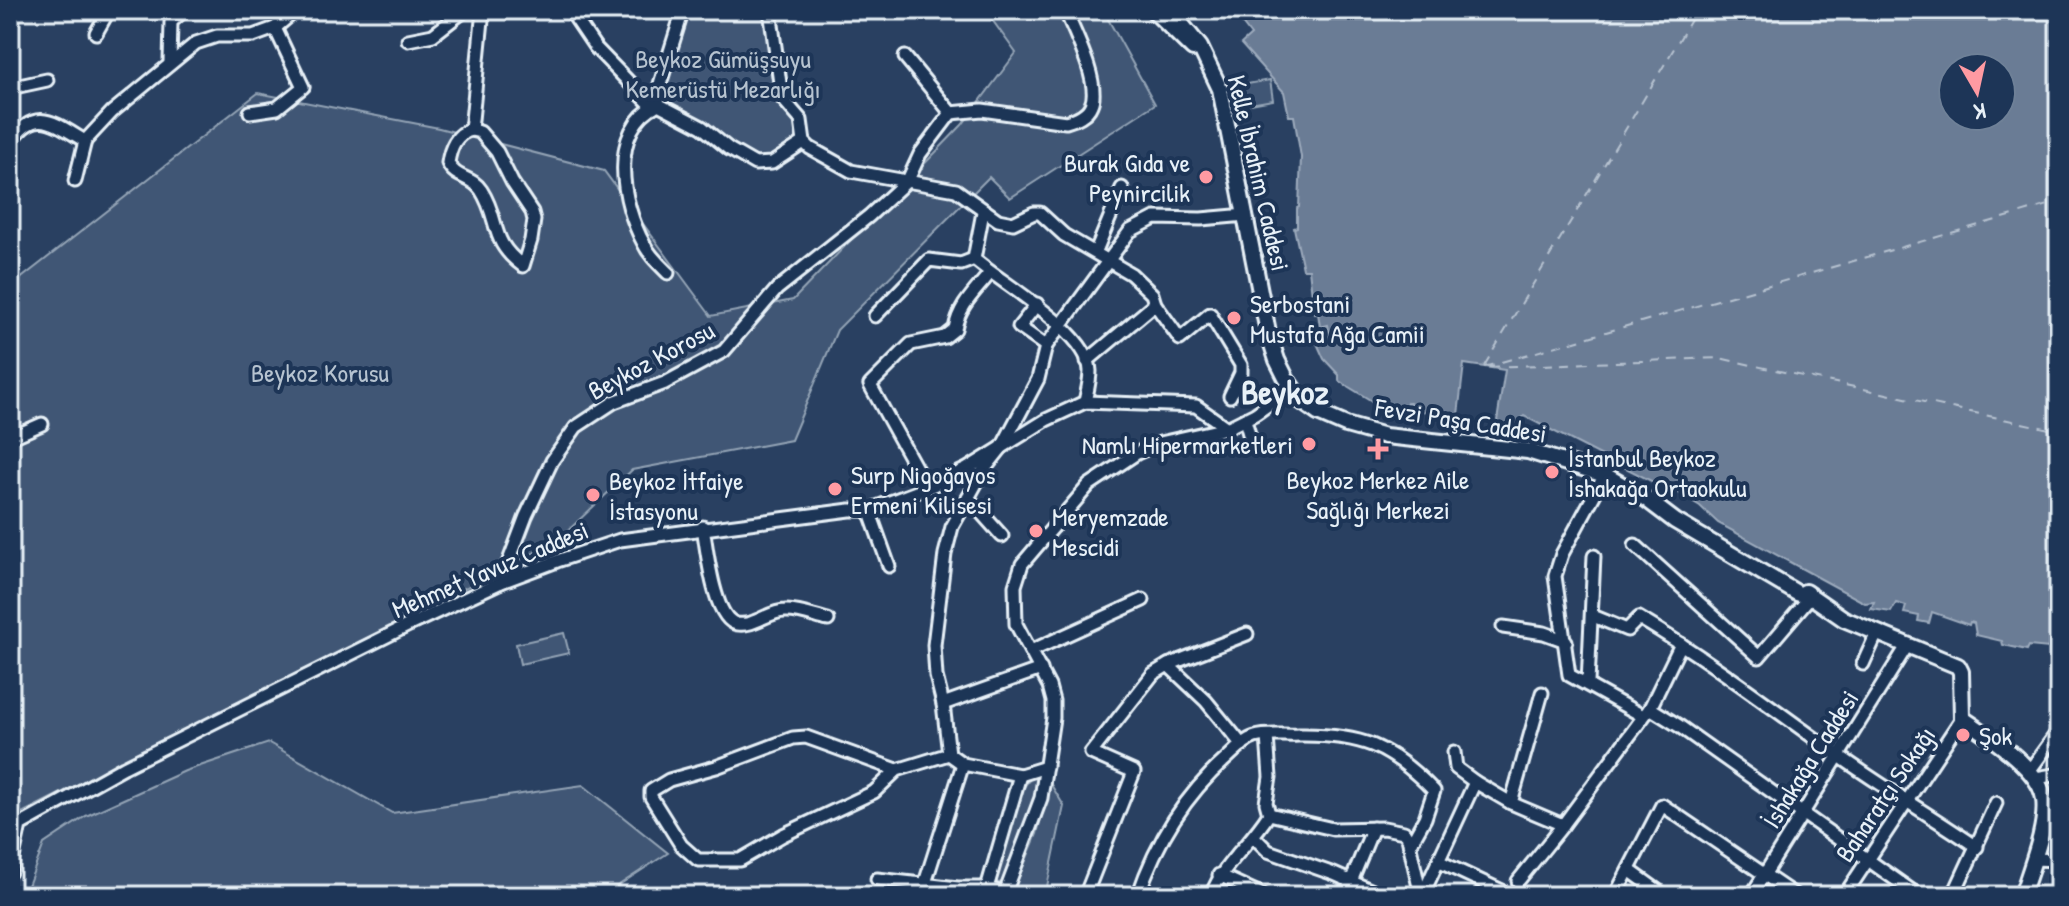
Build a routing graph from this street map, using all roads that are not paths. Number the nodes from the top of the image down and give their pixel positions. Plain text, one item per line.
1 (109, 10) edge
2 (184, 10) edge
3 (296, 10) edge
4 (465, 10) edge
5 (483, 10) edge
6 (570, 10) edge
7 (683, 10) edge
8 (770, 10) edge
9 (1065, 10) edge
10 (1153, 10) edge
11 (1170, 10) edge
12 (275, 28) junction
13 (96, 33) dead end
14 (408, 40) dead end
15 (905, 57) dead end
16 (1206, 59) junction
17 (170, 62) junction
18 (47, 80) dead end
19 (10, 88) edge
20 (655, 106) junction
21 (250, 112) dead end
22 (951, 113) junction
23 (471, 130) junction
24 (85, 141) junction
25 (804, 142) junction
26 (10, 144) edge
27 (908, 180) junction
28 (75, 181) dead end
29 (1122, 188) dead end
30 (983, 212) junction
31 (1246, 215) junction
32 (1096, 251) junction
33 (974, 259) junction
34 (1110, 260) junction
35 (668, 273) dead end
36 (990, 273) junction
37 (1037, 304) junction
38 (1155, 304) junction
39 (875, 316) dead end
40 (1060, 325) junction
41 (1046, 346) junction
42 (1087, 361) junction
43 (1292, 388) junction
44 (1230, 396) dead end
45 (1085, 402) junction
46 (1245, 420) junction
47 (42, 424) dead end
48 (1227, 428) junction
49 (10, 438) edge
50 (1251, 441) dead end
51 (1002, 447) junction
52 (1605, 475) junction
53 (927, 488) junction
54 (968, 498) junction
55 (869, 510) junction
56 (703, 527) junction
57 (1002, 536) dead end
58 (1635, 545) dead end
59 (1594, 556) dead end
60 (889, 566) dead end
61 (501, 582) junction
62 (1810, 597) junction
63 (1143, 600) dead end
64 (1593, 616) junction
65 (828, 620) dead end
66 (1503, 627) dead end
67 (1877, 633) junction
68 (1247, 634) dead end
69 (1566, 641) junction
70 (1681, 644) junction
71 (1907, 646) junction
72 (1031, 651) junction
73 (1863, 664) dead end
74 (1168, 665) junction
75 (1041, 669) junction
76 (1588, 683) junction
77 (1542, 693) dead end
78 (943, 704) junction
79 (1646, 712) junction
80 (1962, 718) junction
81 (2059, 730) edge
82 (1267, 736) junction
83 (1242, 745) junction
84 (1454, 752) dead end
85 (949, 754) junction
86 (1838, 755) junction
87 (963, 764) junction
88 (1046, 767) junction
89 (897, 770) junction
90 (2032, 773) junction
91 (2059, 774) edge
92 (1020, 775) junction
93 (1475, 782) junction
94 (1907, 799) junction
95 (1511, 803) junction
96 (1996, 803) dead end
97 (1269, 814) junction
98 (1801, 814) junction
99 (1563, 825) junction
100 (1373, 828) junction
101 (1254, 837) junction
102 (1410, 845) junction
103 (1977, 847) junction
104 (2033, 859) junction
105 (1866, 860) junction
106 (2059, 860) edge
107 (1440, 862) junction
108 (1629, 870) junction
109 (10, 872) edge
110 (1764, 874) junction
111 (1219, 875) junction
112 (877, 879) dead end
113 (1518, 881) dead end
114 (1350, 882) junction
115 (925, 883) junction
116 (987, 888) junction
117 (1502, 891) dead end
118 (954, 892) edge
119 (1005, 895) edge
120 (1085, 896) edge
121 (1138, 896) edge
122 (1211, 896) edge
123 (1265, 896) edge
124 (1345, 896) edge
125 (1384, 896) edge
126 (1421, 896) edge
127 (1615, 896) edge
128 (1665, 896) edge
129 (1751, 896) edge
130 (1796, 896) edge
131 (1844, 896) edge
132 (1919, 896) edge
133 (1953, 896) edge
134 (2022, 896) edge

1 - 13 street
2 - 17 street
3 - 12 street
4 - 14 street
5 - 23 street
6 - 20 street
7 - 20 street
8 - 25 street
9 - 22 street
10 - 16 main road, Kelle İbrahim Caddesi
11 - 16 main road, Kelle İbrahim Caddesi
12 - 17 street
12 - 21 street
15 - 22 street
16 - 31 main road, Kelle İbrahim Caddesi
17 - 24 street
18 - 19 street
20 - 25 street
20 - 35 street
22 - 27 street, Beykoz Korosu
23 - 23 street
24 - 26 street
24 - 28 street
25 - 27 street
27 - 30 street
27 - 61 street, Beykoz Korosu
29 - 32 street
30 - 32 street
30 - 33 street
31 - 34 street
31 - 43 main road, Kelle İbrahim Caddesi
32 - 34 street
33 - 36 street
33 - 39 street
34 - 38 street
34 - 40 street
36 - 37 street
36 - 53 street
37 - 40 street
37 - 41 street
38 - 42 street
38 - 44 street
40 - 41 street
40 - 42 street
41 - 51 street
42 - 45 street
43 - 46 street
43 - 52 main road, Fevzi Paşa Caddesi
45 - 48 street, Mehmet Yavuz Caddesi
45 - 51 street, Mehmet Yavuz Caddesi
46 - 48 street
46 - 50 street
47 - 49 street
48 - 72 street
51 - 53 street, Mehmet Yavuz Caddesi
51 - 54 street
52 - 62 main road, Fevzi Paşa Caddesi
52 - 69 street
53 - 55 street, Mehmet Yavuz Caddesi
54 - 57 street
54 - 78 street
55 - 56 street, Mehmet Yavuz Caddesi
55 - 60 street
56 - 61 street, Mehmet Yavuz Caddesi
56 - 65 street
58 - 62 street
59 - 64 street
61 - 109 street, Mehmet Yavuz Caddesi
62 - 67 main road, Fevzi Paşa Caddesi
63 - 72 street
64 - 70 street
64 - 76 street
66 - 69 street
67 - 71 main road, Fevzi Paşa Caddesi
67 - 73 street
68 - 74 street
69 - 76 street
70 - 79 street
70 - 86 street
71 - 80 main road, Fevzi Paşa Caddesi
71 - 86 street, İshakağa Caddesi
72 - 75 street
74 - 83 street
74 - 120 street
75 - 78 street
75 - 88 street
76 - 79 street
77 - 95 street
78 - 85 street
79 - 98 street
79 - 99 street
80 - 90 main road
80 - 94 street, Baharatçı Sokağı
81 - 90 street
82 - 83 street
82 - 97 street
82 - 102 street
83 - 121 street
84 - 93 street
85 - 87 street
85 - 89 street
86 - 94 street
86 - 98 street, İshakağa Caddesi
87 - 92 street
87 - 115 street
88 - 92 street
88 - 119 street
89 - 89 street
90 - 91 street
90 - 104 main road
92 - 116 street
93 - 95 street
93 - 107 street
94 - 103 street
94 - 105 street, Baharatçı Sokağı
95 - 99 street
96 - 103 street
97 - 100 street
97 - 101 street
98 - 105 street
98 - 110 street, İshakağa Caddesi
99 - 113 street
100 - 102 street
100 - 114 street
101 - 111 street
101 - 114 street
102 - 126 street
103 - 133 street
104 - 106 street
104 - 134 main road
105 - 131 street, Baharatçı Sokağı
105 - 132 street
107 - 117 street
107 - 126 street
108 - 110 street
108 - 127 street
108 - 128 street
110 - 129 street, İshakağa Caddesi
110 - 130 street
111 - 122 street
111 - 123 street
112 - 115 street
114 - 124 street
114 - 125 street
115 - 118 street
116 - 118 street
116 - 119 street

